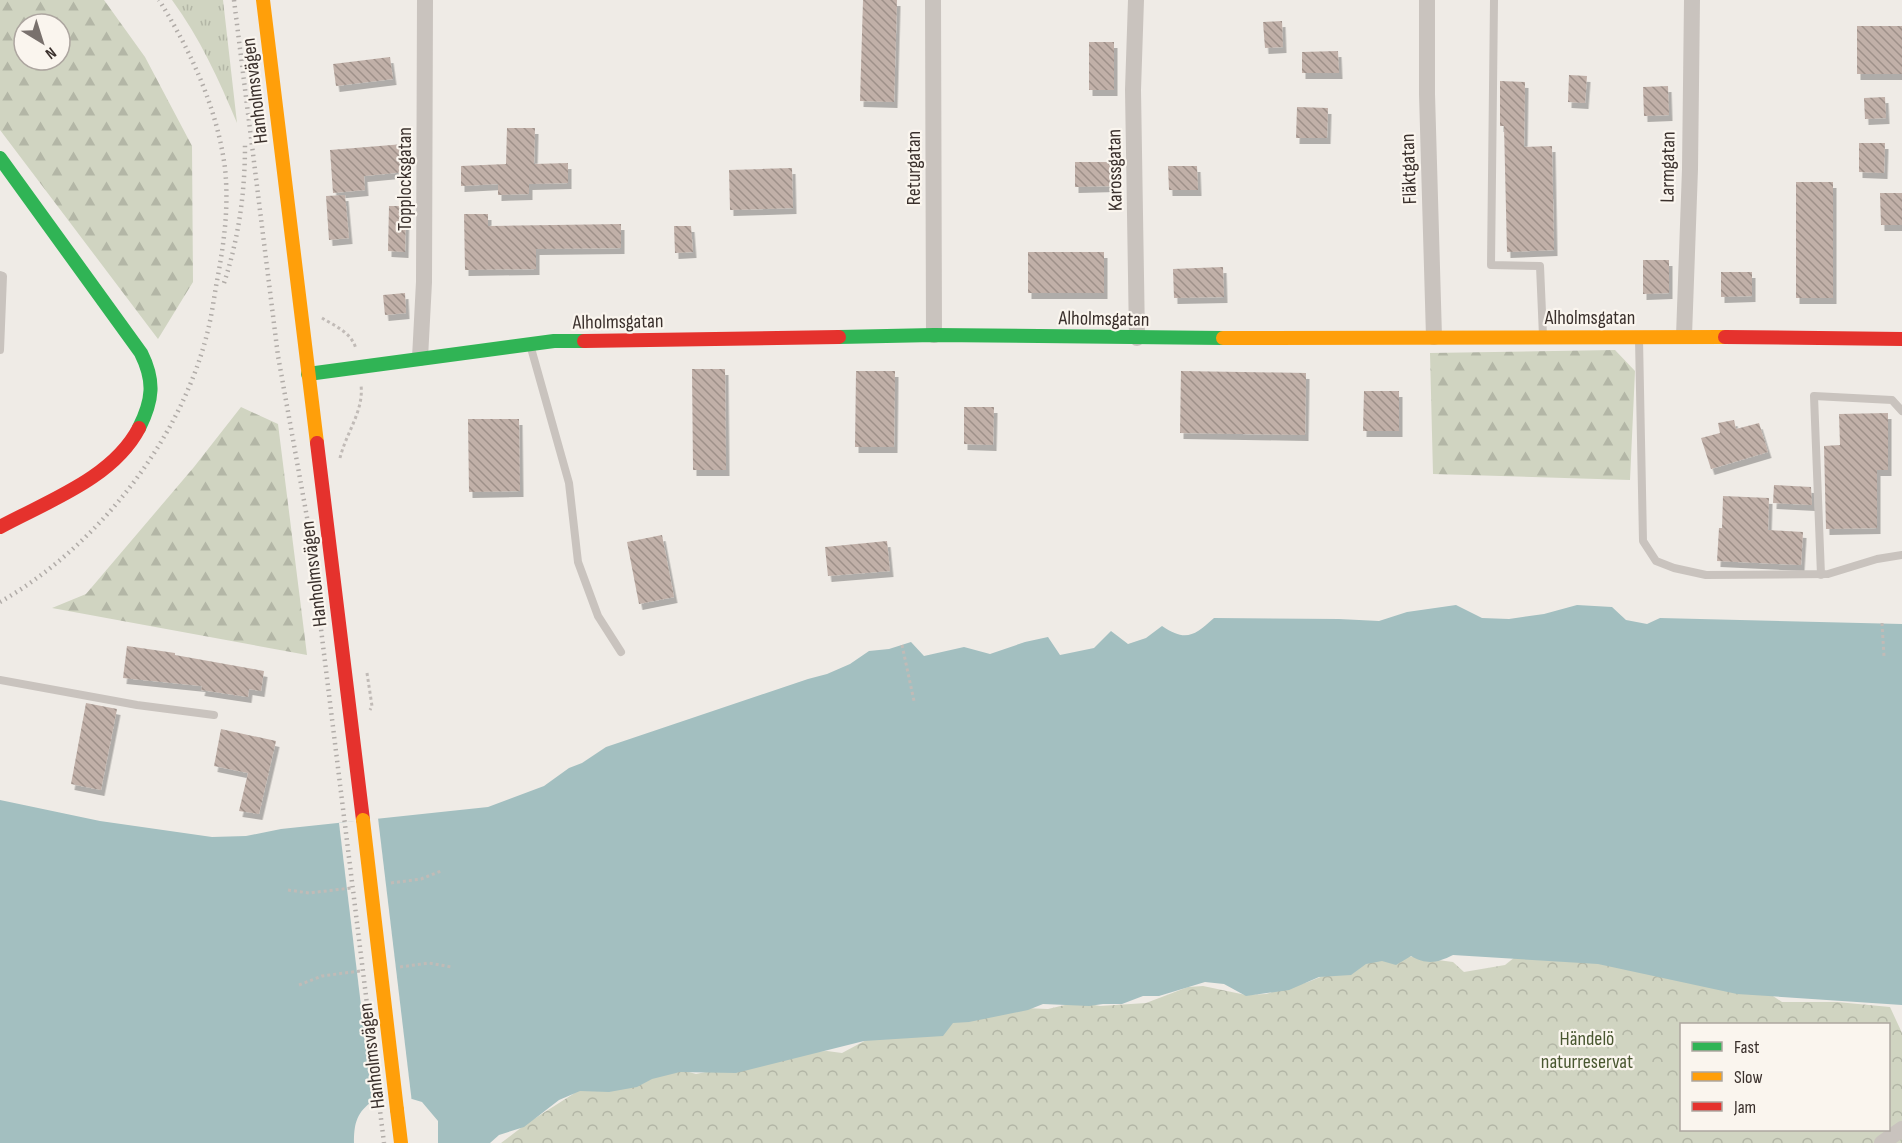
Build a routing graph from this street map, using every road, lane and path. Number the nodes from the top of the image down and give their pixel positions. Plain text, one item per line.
1 (263, 0) edge
2 (425, 0) edge
3 (933, 0) edge
4 (1136, 0) edge
5 (1428, 0) edge
6 (1494, 0) edge
7 (1692, 0) edge
8 (0, 158) edge
9 (0, 275) edge
10 (934, 335) junction
11 (1543, 336) junction
12 (1640, 336) junction
13 (1684, 336) junction
14 (1434, 337) junction
15 (1137, 338) junction
16 (1902, 339) edge
17 (530, 344) junction
18 (0, 350) edge
19 (420, 358) junction
20 (308, 374) junction
21 (1902, 411) edge
22 (0, 527) edge
23 (1902, 555) edge
24 (1821, 574) junction
25 (1882, 623) dead end
26 (902, 645) dead end
27 (621, 652) dead end
28 (1884, 656) dead end
29 (0, 680) edge
30 (914, 701) dead end
31 (214, 715) dead end
32 (1902, 1129) edge
33 (401, 1143) edge
34 (1882, 1143) edge

1 - 20 street, Hanholmsvägen
2 - 19 street, Topplocksgatan
3 - 10 street, Returgatan
4 - 15 street, Karossgatan
5 - 14 street, Fläktgatan
6 - 11 lane
7 - 13 street, Larmgatan
8 - 22 street
9 - 18 lane
10 - 15 street, Alholmsgatan
10 - 17 street, Alholmsgatan
11 - 12 street, Alholmsgatan
11 - 14 street, Alholmsgatan
12 - 13 street, Alholmsgatan
12 - 24 lane
13 - 16 street, Alholmsgatan
14 - 15 street, Alholmsgatan
17 - 19 street, Alholmsgatan
17 - 27 lane
19 - 20 street, Alholmsgatan
20 - 33 street, Hanholmsvägen, bridge
21 - 24 lane
23 - 24 lane
25 - 28 path
26 - 30 path
29 - 31 lane
32 - 34 street

